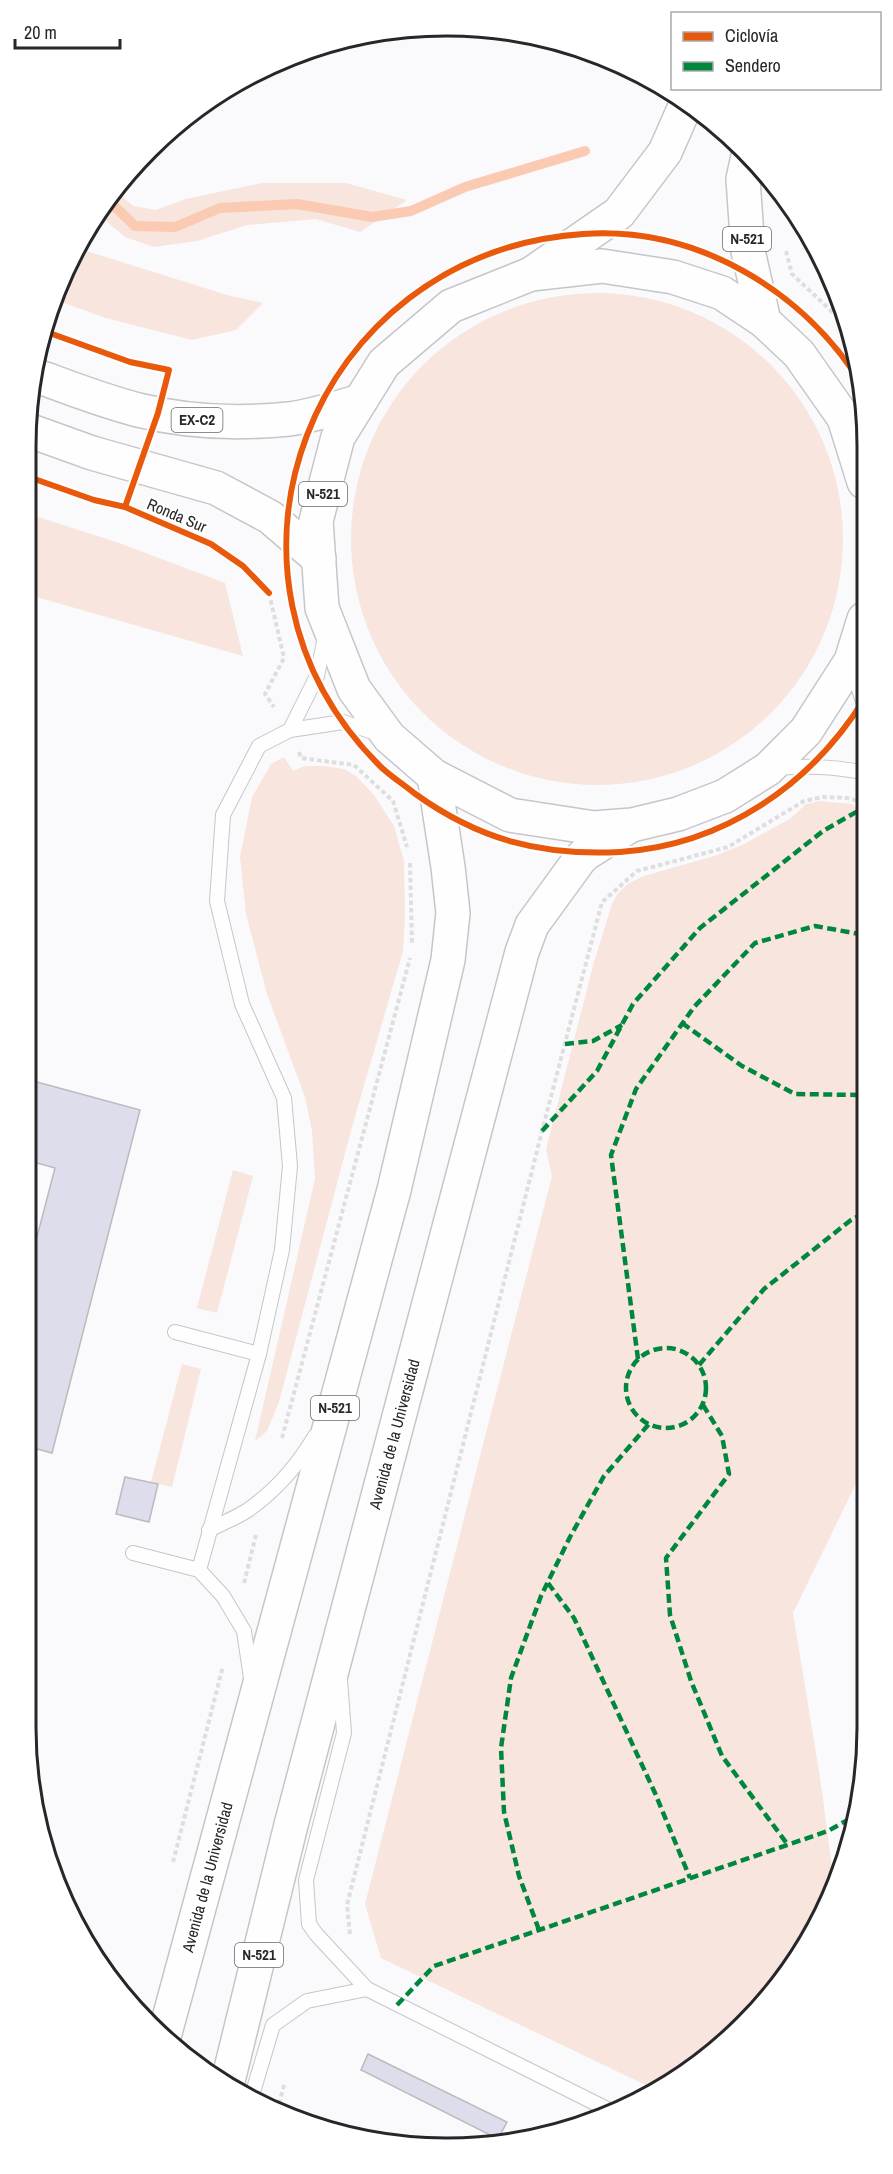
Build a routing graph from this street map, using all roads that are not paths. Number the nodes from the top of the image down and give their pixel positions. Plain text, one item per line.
1 (683, 111) edge
2 (746, 166) edge
3 (531, 273) junction
4 (764, 321) junction
5 (42, 378) edge
6 (360, 401) junction
7 (854, 421) edge
8 (36, 433) edge
9 (857, 437) edge
10 (319, 559) junction
11 (328, 623) junction
12 (857, 642) edge
13 (851, 662) junction
14 (857, 682) edge
15 (290, 730) junction
16 (389, 737) junction
17 (768, 769) junction
18 (857, 771) edge
19 (434, 776) junction
20 (632, 825) junction
21 (175, 1332) dead end
22 (259, 1354) junction
23 (337, 1398) junction
24 (209, 1530) junction
25 (133, 1553) dead end
26 (199, 1570) junction
27 (338, 1652) junction
28 (249, 1723) junction
29 (367, 1989) junction
30 (167, 2027) edge
31 (229, 2076) edge
32 (254, 2090) edge
33 (603, 2107) edge

1 - 3 main road, N-521
2 - 4 main road, N-521
3 - 4 main road, N-521
3 - 6 main road, N-521
4 - 7 main road, N-521
5 - 6 main road, EX-C2
6 - 10 main road, N-521
7 - 9 main road, N-521
8 - 10 main road, Ronda Sur
10 - 11 main road, N-521
11 - 15 lane
11 - 16 main road, N-521
12 - 13 main road, N-521
13 - 14 lane
13 - 17 main road, N-521
15 - 16 lane
15 - 22 lane
16 - 19 main road, N-521
17 - 18 lane
17 - 20 main road, N-521
19 - 20 main road, N-521
19 - 23 main road, Avenida de la Universidad / N-521
20 - 27 main road, Avenida de la Universidad / N-521
21 - 22 lane
22 - 24 lane
23 - 24 lane
23 - 28 main road, Avenida de la Universidad / N-521
24 - 26 lane
25 - 26 lane
26 - 28 lane
27 - 29 lane
27 - 31 main road, Avenida de la Universidad / N-521
28 - 30 main road, Avenida de la Universidad / N-521
29 - 32 lane
29 - 33 lane

